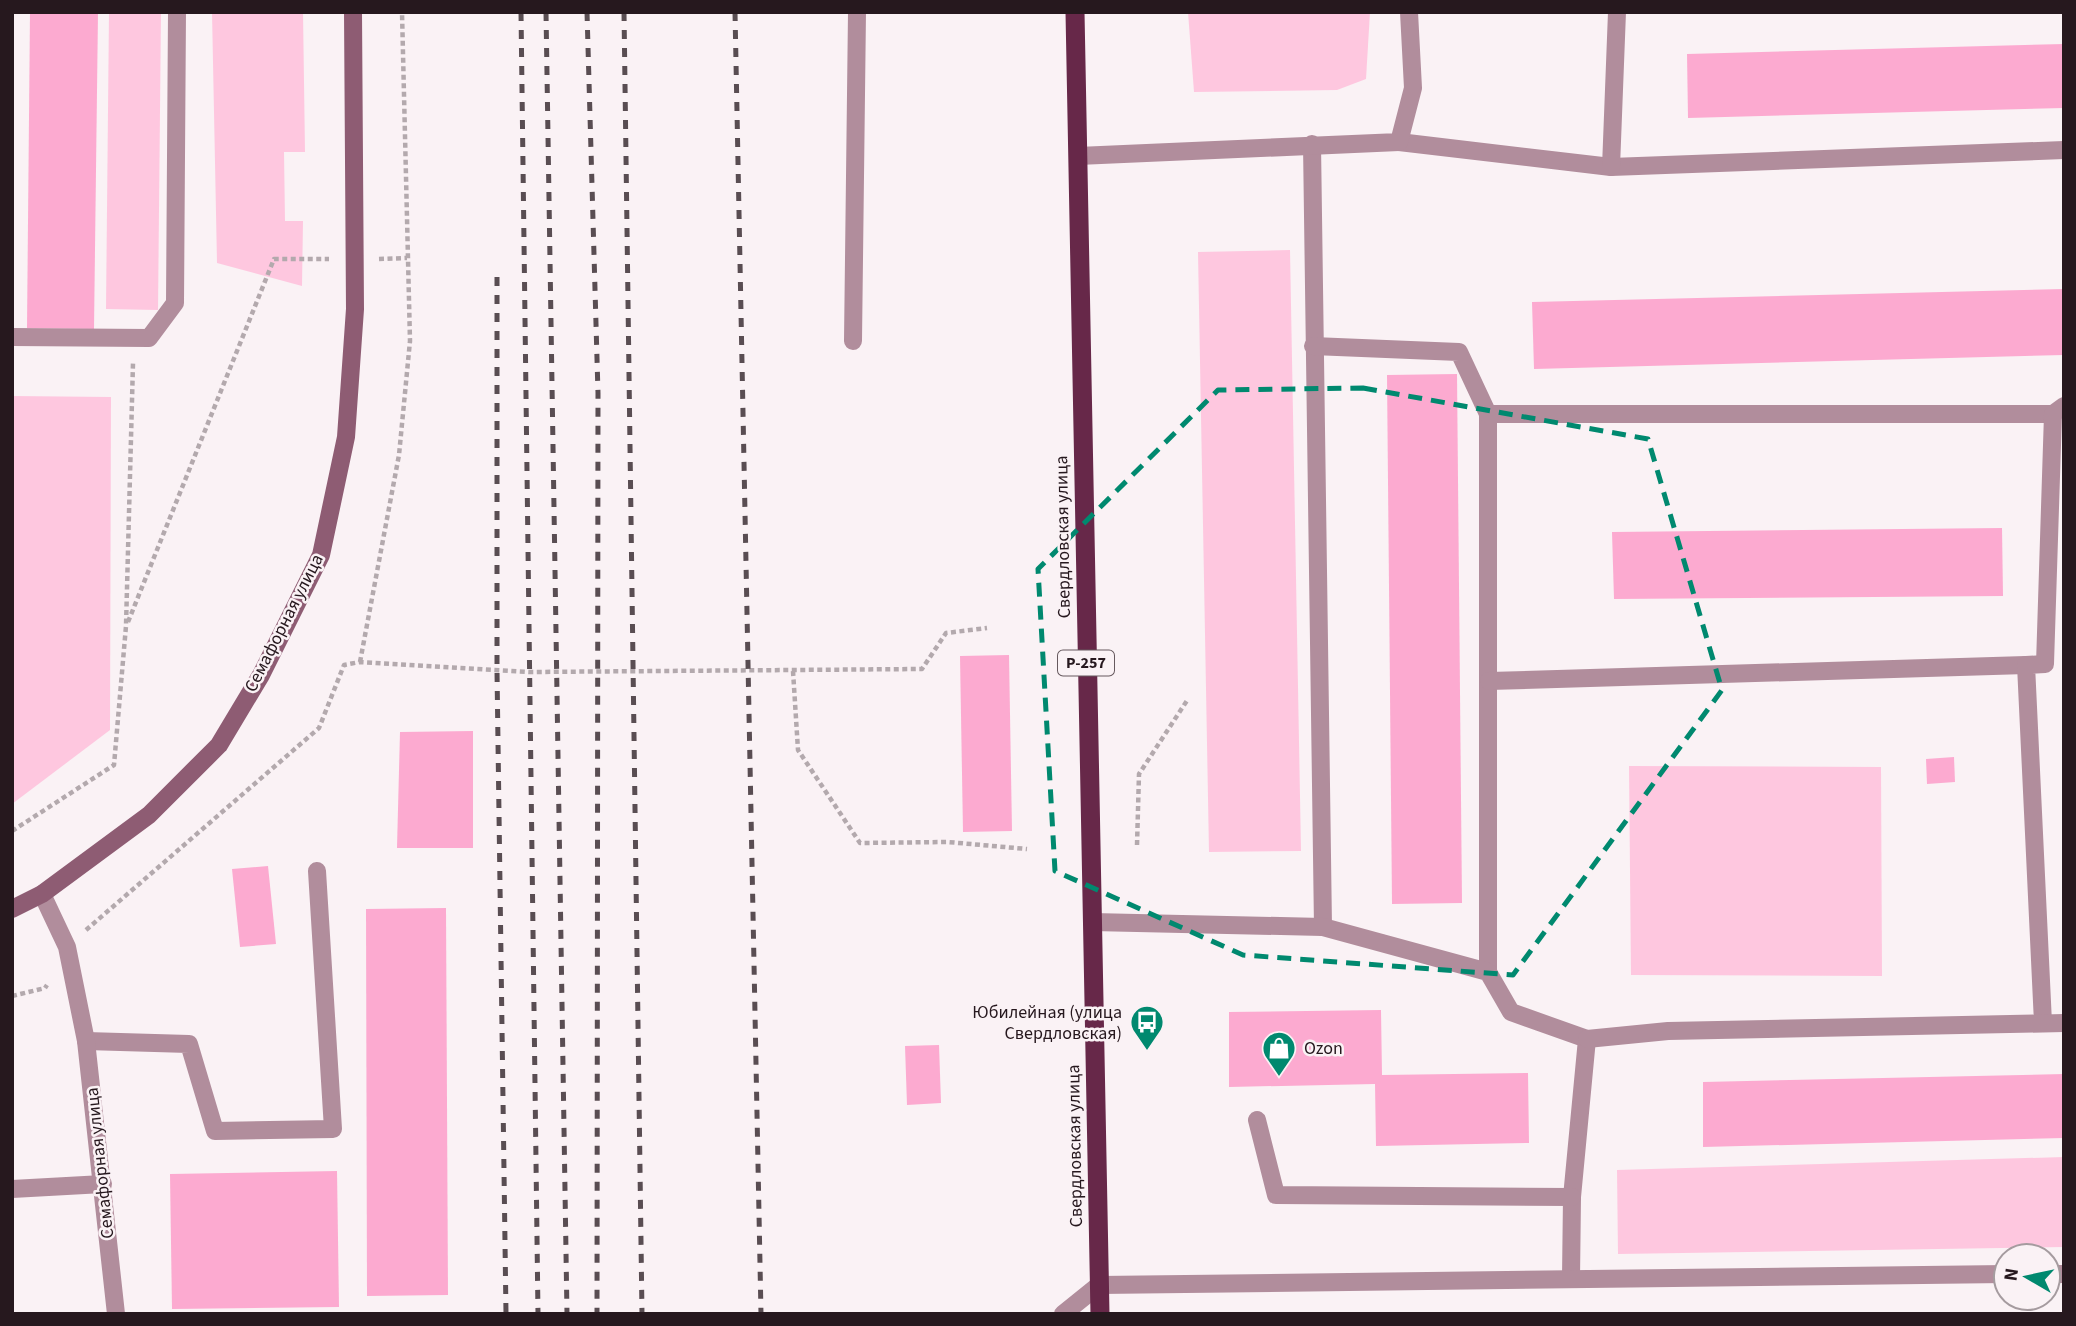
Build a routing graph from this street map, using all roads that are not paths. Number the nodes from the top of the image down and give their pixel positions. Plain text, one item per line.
1 (177, 12) edge
2 (353, 12) edge
3 (857, 12) edge
4 (1075, 12) edge
5 (1409, 12) edge
6 (1617, 12) edge
7 (1399, 142) junction
8 (1312, 144) junction
9 (2064, 150) edge
10 (1078, 156) junction
11 (1611, 167) junction
12 (12, 337) edge
13 (853, 341) dead end
14 (1313, 346) junction
15 (2059, 410) edge
16 (1488, 414) junction
17 (2026, 665) junction
18 (1489, 681) junction
19 (317, 871) dead end
20 (42, 894) junction
21 (12, 909) edge
22 (1092, 922) junction
23 (1323, 927) junction
24 (1488, 972) junction
25 (2043, 1023) junction
26 (2064, 1023) edge
27 (1587, 1039) junction
28 (86, 1041) junction
29 (1257, 1120) dead end
30 (103, 1184) junction
31 (12, 1189) edge
32 (1572, 1197) junction
33 (1992, 1274) edge
34 (1571, 1278) junction
35 (1099, 1285) junction
36 (116, 1314) edge
37 (1063, 1314) edge
38 (1100, 1314) edge

1 - 12 street
2 - 20 main road, Семафорная улица
3 - 13 street
4 - 10 highway, Свердловская улица / Р-257
5 - 7 street
6 - 11 street
7 - 8 street
7 - 11 street
8 - 10 street
8 - 14 street
9 - 11 street
10 - 22 highway, Свердловская улица / Р-257
14 - 16 street
14 - 23 street
15 - 16 street
15 - 17 street
16 - 18 street
17 - 18 street
17 - 25 street
18 - 24 street
19 - 28 street
20 - 21 main road, Семафорная улица
20 - 28 street, Семафорная улица
22 - 23 street
22 - 35 highway, Свердловская улица / Р-257
23 - 24 street
24 - 27 street
25 - 26 street
25 - 27 street
27 - 32 street
28 - 30 street, Семафорная улица
29 - 32 street
30 - 31 street
30 - 36 street, Семафорная улица
32 - 34 street
33 - 34 street
34 - 35 street
35 - 37 street
35 - 38 highway, Свердловская улица / Р-257

